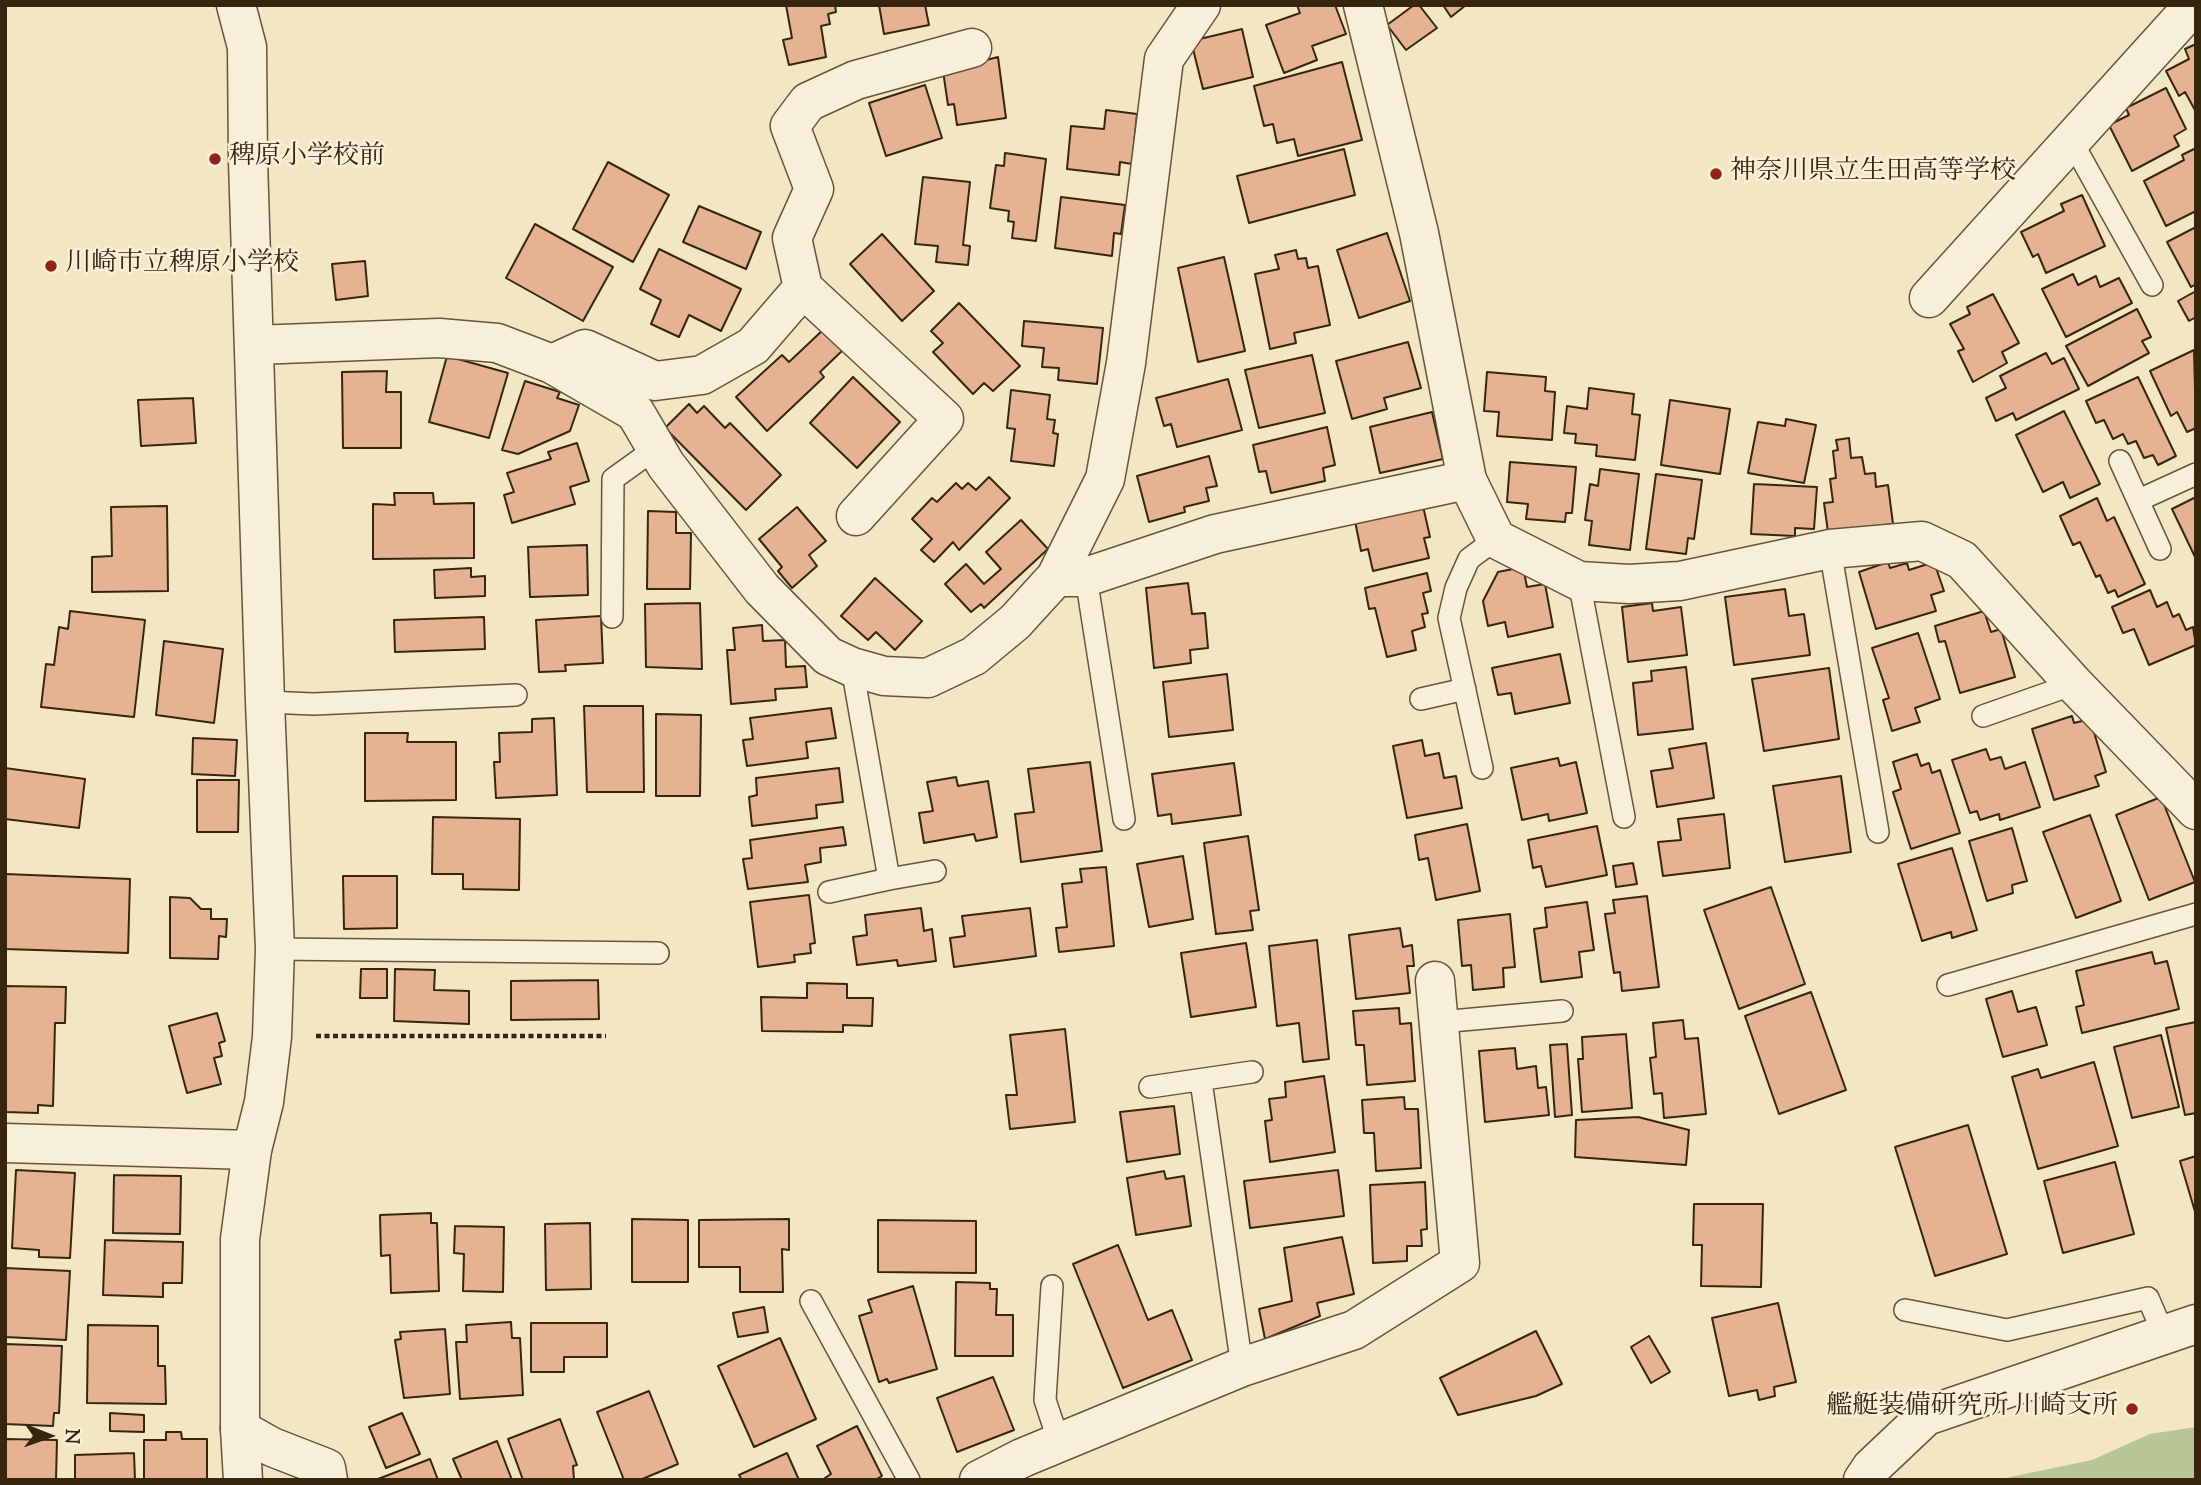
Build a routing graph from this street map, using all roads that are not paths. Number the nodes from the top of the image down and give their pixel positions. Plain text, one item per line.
1 (236, 5) edge
2 (1201, 5) edge
3 (1363, 5) edge
4 (2193, 5) edge
5 (972, 48) dead end
6 (2071, 140) junction
7 (2152, 285) dead end
8 (803, 288) junction
9 (1929, 298) dead end
10 (255, 345) junction
11 (552, 364) junction
12 (656, 448) junction
13 (2120, 461) dead end
14 (2196, 474) edge
15 (1467, 480) junction
16 (2139, 500) junction
17 (856, 516) dead end
18 (1496, 539) junction
19 (2161, 548) dead end
20 (1830, 549) junction
21 (1071, 577) junction
22 (1579, 581) junction
23 (612, 617) dead end
24 (852, 667) junction
25 (2074, 684) junction
26 (1465, 689) junction
27 (516, 695) dead end
28 (1422, 699) dead end
29 (264, 702) junction
30 (1983, 716) dead end
31 (1482, 768) dead end
32 (2194, 804) edge
33 (1624, 817) dead end
34 (1124, 819) dead end
35 (1878, 831) dead end
36 (935, 871) dead end
37 (889, 879) junction
38 (829, 892) dead end
39 (2196, 914) edge
40 (275, 949) junction
41 (659, 953) dead end
42 (1435, 981) dead end
43 (1948, 985) dead end
44 (1562, 1010) dead end
45 (1440, 1022) junction
46 (1252, 1072) dead end
47 (1201, 1081) junction
48 (1150, 1087) dead end
49 (5, 1143) edge
50 (252, 1150) junction
51 (1052, 1286) dead end
52 (811, 1301) dead end
53 (1905, 1310) dead end
54 (2180, 1329) edge
55 (1242, 1367) junction
56 (240, 1429) junction
57 (1059, 1442) junction
58 (1027, 1469) edge
59 (243, 1480) edge
60 (328, 1480) edge
61 (909, 1480) edge
62 (979, 1480) edge
63 (1863, 1480) edge

1 - 10 street
2 - 21 street
3 - 15 street
4 - 6 street
5 - 8 street
6 - 7 lane
6 - 9 street
8 - 11 street
8 - 17 street
10 - 11 street
10 - 29 street
11 - 12 street
12 - 23 lane
12 - 24 street
13 - 16 lane
14 - 16 lane
15 - 18 street
15 - 21 street
16 - 19 lane
18 - 22 street
18 - 26 lane
20 - 22 street
20 - 25 street
20 - 35 lane
21 - 24 street
21 - 34 lane
22 - 33 lane
24 - 37 lane
25 - 30 lane
25 - 32 street
26 - 28 lane
26 - 31 lane
27 - 29 lane
29 - 40 street
36 - 37 lane
37 - 38 lane
39 - 43 lane
40 - 41 lane
40 - 50 street
42 - 45 street
44 - 45 lane
45 - 55 street
46 - 47 lane
47 - 48 lane
47 - 55 lane
49 - 50 street
50 - 56 street
51 - 57 lane
52 - 61 lane
53 - 54 lane
54 - 63 street
55 - 57 street
56 - 59 street
56 - 60 street
57 - 58 street
58 - 62 street

